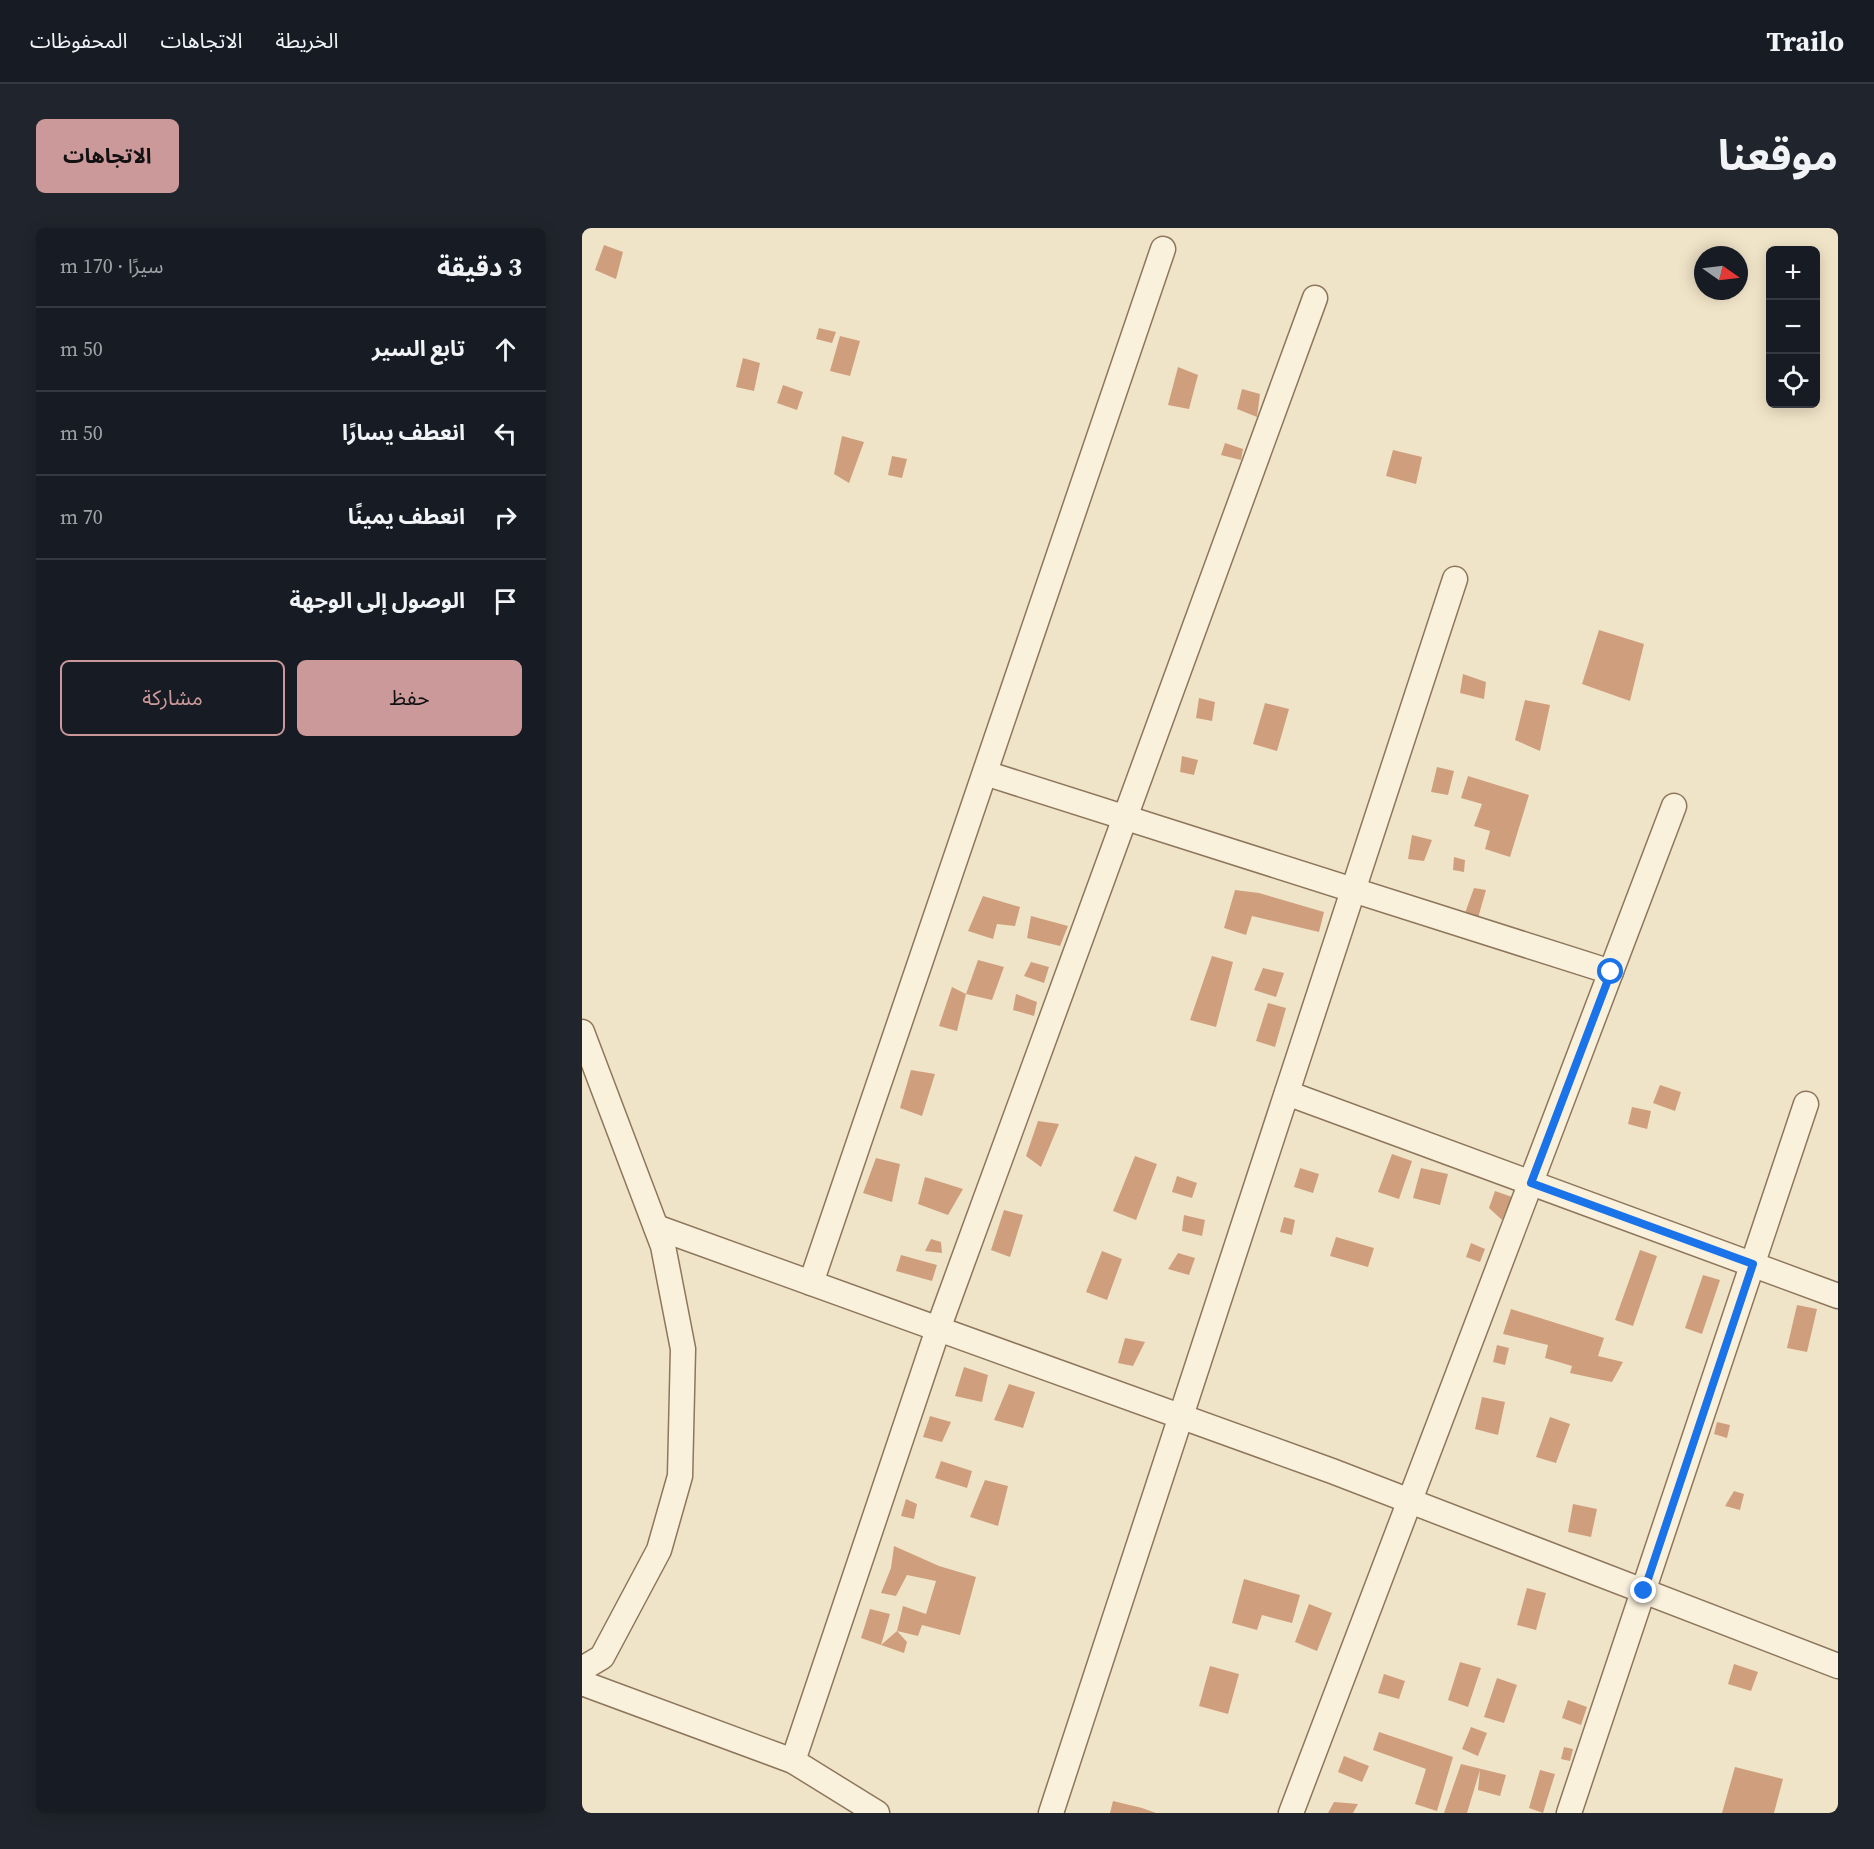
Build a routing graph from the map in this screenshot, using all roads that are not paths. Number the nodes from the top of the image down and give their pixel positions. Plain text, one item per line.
1 (1162, 249) dead end
2 (1316, 298) dead end
3 (1455, 579) dead end
4 (985, 773) junction
5 (1674, 806) dead end
6 (1125, 817) junction
7 (1354, 890) junction
8 (1611, 972) junction
9 (582, 1032) edge
10 (1287, 1093) junction
11 (1806, 1104) dead end
12 (1531, 1183) junction
13 (656, 1227) junction
14 (1753, 1264) junction
15 (811, 1283) junction
16 (1838, 1296) edge
17 (938, 1329) junction
18 (1181, 1416) junction
19 (1410, 1501) junction
20 (1644, 1591) junction
21 (1838, 1666) edge
22 (582, 1669) edge
23 (582, 1683) edge
24 (793, 1761) junction
25 (878, 1813) edge
26 (1051, 1813) edge
27 (1291, 1813) edge
28 (1569, 1813) edge

1 - 4 street
2 - 6 street
3 - 7 street
4 - 6 street
4 - 15 street
5 - 8 street
6 - 7 street
6 - 17 street
7 - 8 street
7 - 10 street
8 - 12 street
9 - 13 street
10 - 12 street
10 - 18 street
11 - 14 street
12 - 14 street
12 - 19 street
13 - 15 street
13 - 22 street
14 - 16 street
14 - 20 street
15 - 17 street
17 - 18 street
17 - 24 street
18 - 19 street
18 - 26 street
19 - 20 street
19 - 27 street
20 - 21 street
20 - 28 street
23 - 24 street
24 - 25 street

